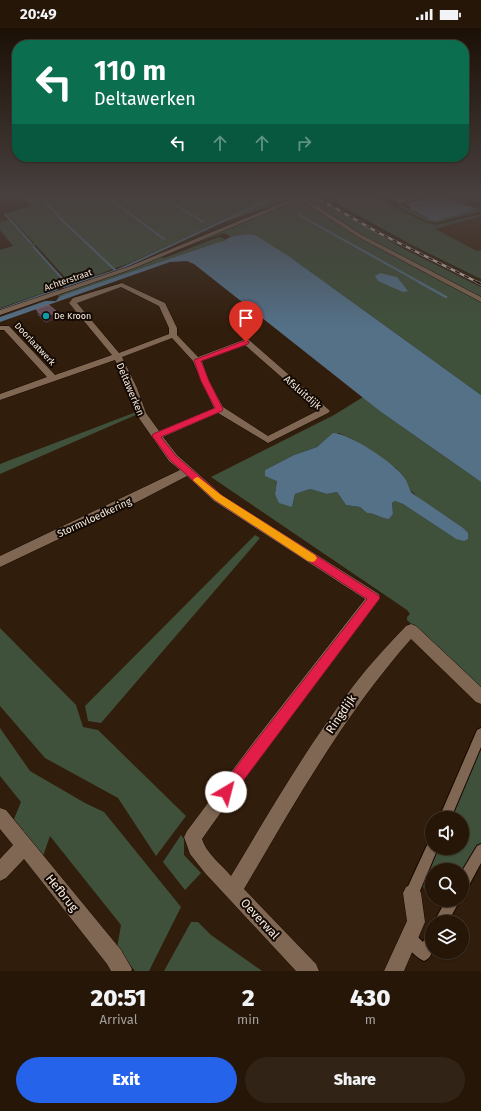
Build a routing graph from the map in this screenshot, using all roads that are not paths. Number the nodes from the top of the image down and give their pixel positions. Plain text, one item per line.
1 (197, 240) edge
2 (368, 240) edge
3 (481, 300) edge
4 (0, 313) edge
5 (0, 328) edge
6 (173, 335) junction
7 (117, 356) junction
8 (197, 360) junction
9 (53, 378) junction
10 (0, 397) edge
11 (219, 409) junction
12 (156, 436) junction
13 (188, 471) junction
14 (0, 562) edge
15 (481, 697) edge
16 (481, 734) edge
17 (448, 811) edge
18 (0, 816) edge
19 (24, 846) junction
20 (481, 850) edge
21 (429, 855) edge
22 (212, 867) joint
23 (469, 871) edge
24 (0, 872) edge
25 (233, 890) junction
26 (412, 893) joint
27 (409, 938) junction
28 (425, 952) edge
29 (121, 971) edge
30 (308, 971) edge
31 (394, 971) edge

1 - 4 street, Achterstraat
2 - 3 street, Achterstraat
5 - 9 street, Doorlaatwerk
6 - 7 street
6 - 7 street
6 - 8 street
7 - 9 street, Deltawerken
7 - 12 street, Deltawerken
8 - 11 street
8 - 11 street, Afsluitdijk
9 - 10 street, Deltawerken
11 - 12 street
12 - 13 street, Deltawerken
13 - 14 street, Stormvloedkering
13 - 22 street, Deltawerken
15 - 25 street, Ringdijk
16 - 17 street
18 - 19 street, Hefbrug
19 - 24 street
19 - 29 street, Hefbrug
20 - 23 street
21 - 26 street
22 - 25 street, Oeverwal
25 - 30 street, Oeverwal
26 - 27 street
27 - 28 street
27 - 31 street

